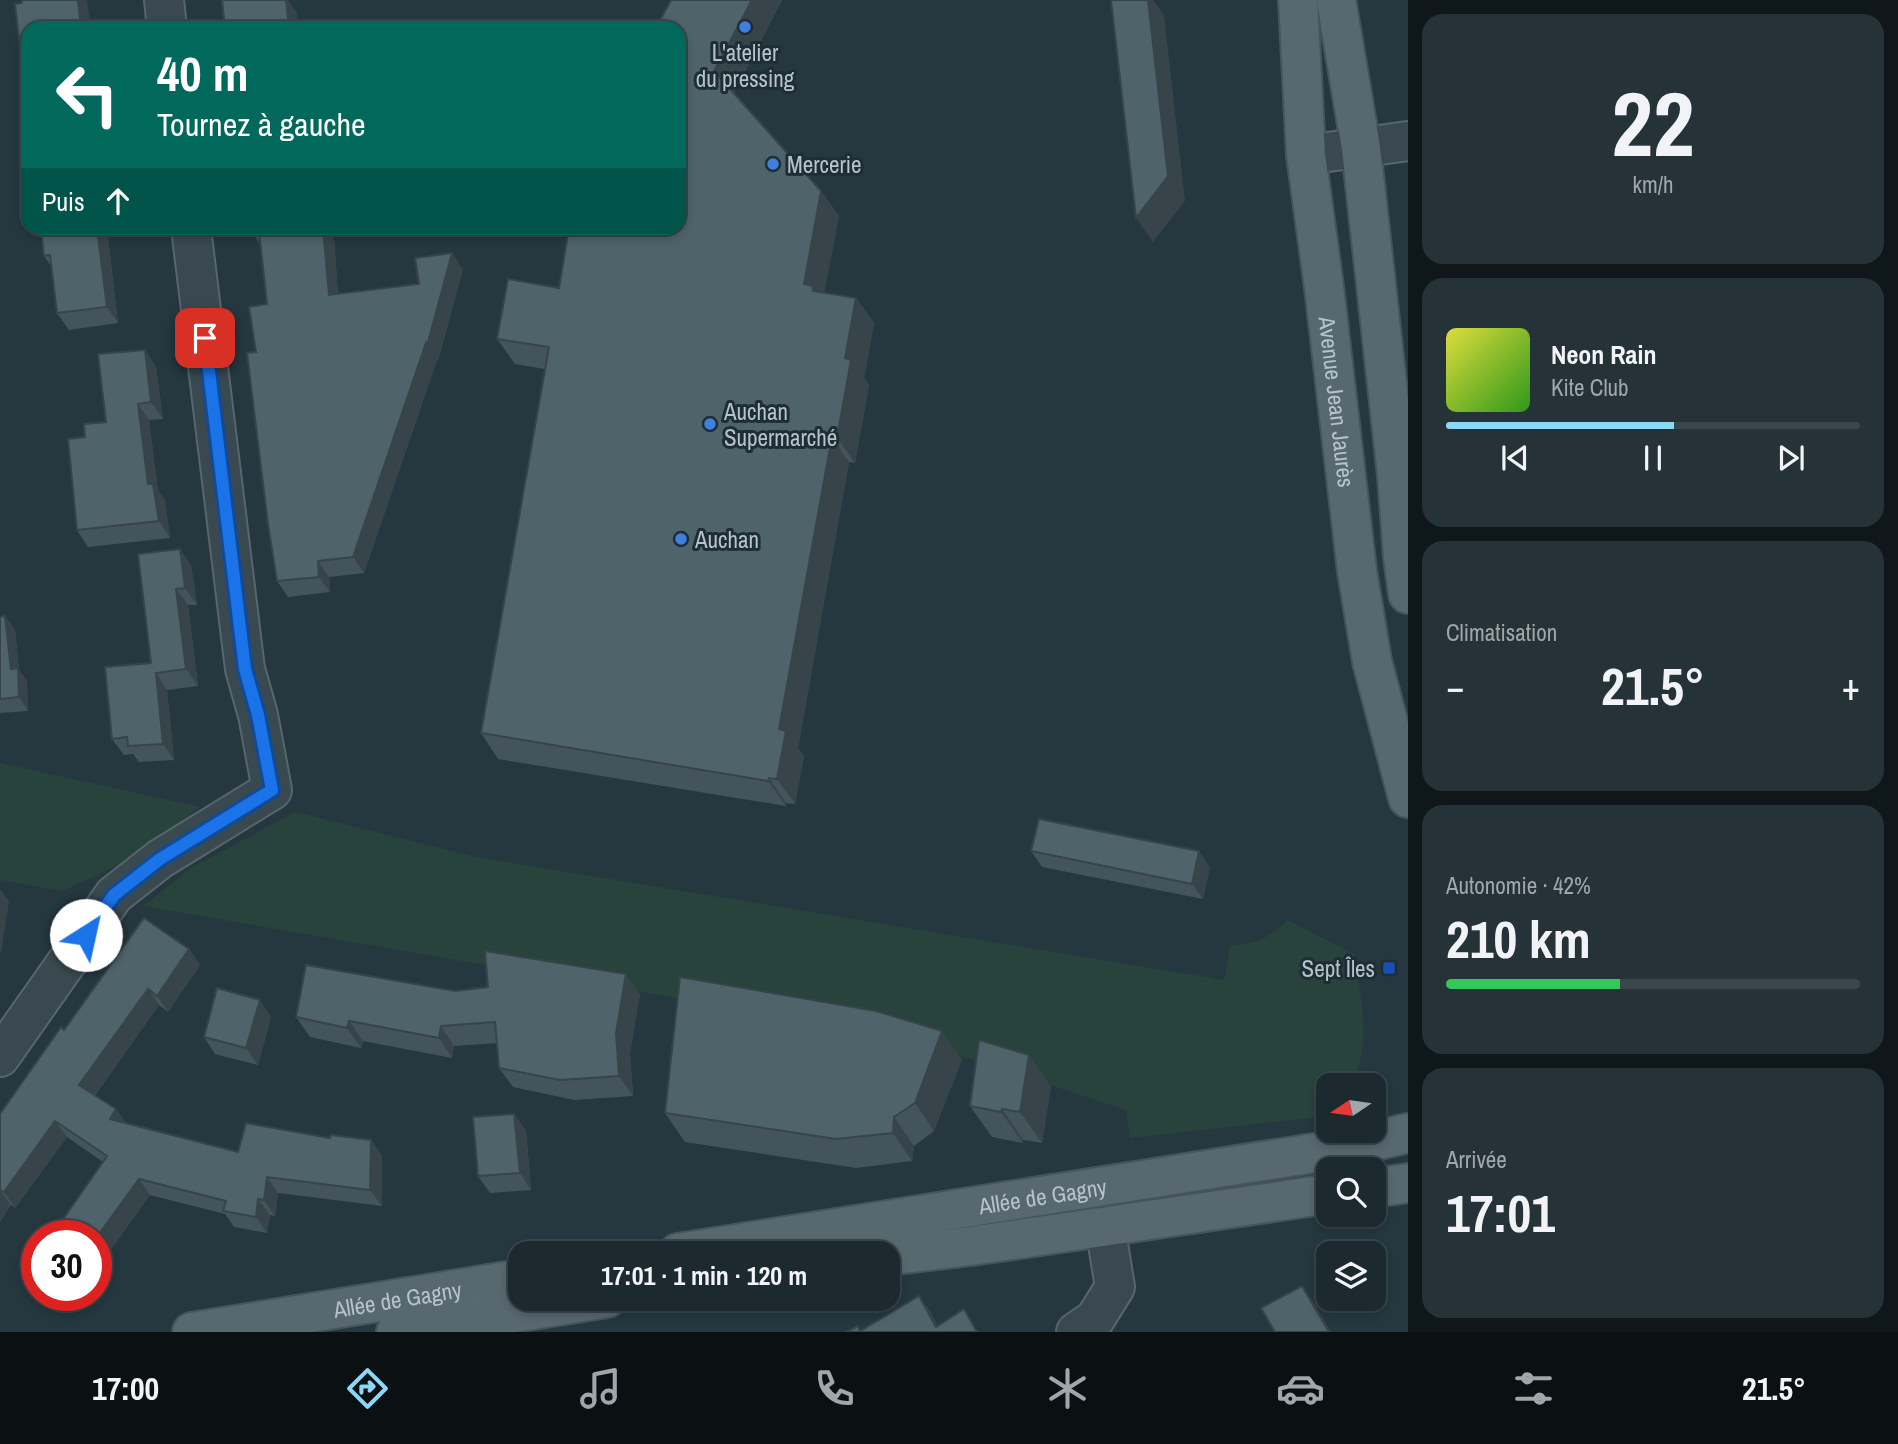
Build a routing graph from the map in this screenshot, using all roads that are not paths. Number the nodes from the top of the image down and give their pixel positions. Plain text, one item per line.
1 (164, 0) edge
2 (1298, 0) edge
3 (1336, 0) edge
4 (166, 21) edge
5 (1408, 141) edge
6 (1361, 148) junction
7 (1306, 156) junction
8 (192, 235) edge
9 (1408, 594) edge
10 (1408, 798) edge
11 (0, 1057) edge
12 (1408, 1133) edge
13 (1408, 1182) edge
14 (1386, 1186) edge
15 (1316, 1196) edge
16 (1105, 1226) junction
17 (754, 1241) edge
18 (900, 1254) edge
19 (508, 1281) edge
20 (526, 1311) edge
21 (192, 1332) edge
22 (396, 1332) edge
23 (1076, 1332) edge

1 - 4 street
2 - 7 main road, Avenue Jean Jaurès
3 - 6 main road
5 - 6 street
6 - 7 street
6 - 9 main road
7 - 10 main road, Avenue Jean Jaurès
8 - 11 street
12 - 17 main road, Allée de Gagny
13 - 14 main road
15 - 16 main road, Allée de Gagny
16 - 18 main road, Allée de Gagny
16 - 23 street
19 - 21 main road, Allée de Gagny
20 - 22 main road, Allée de Gagny

